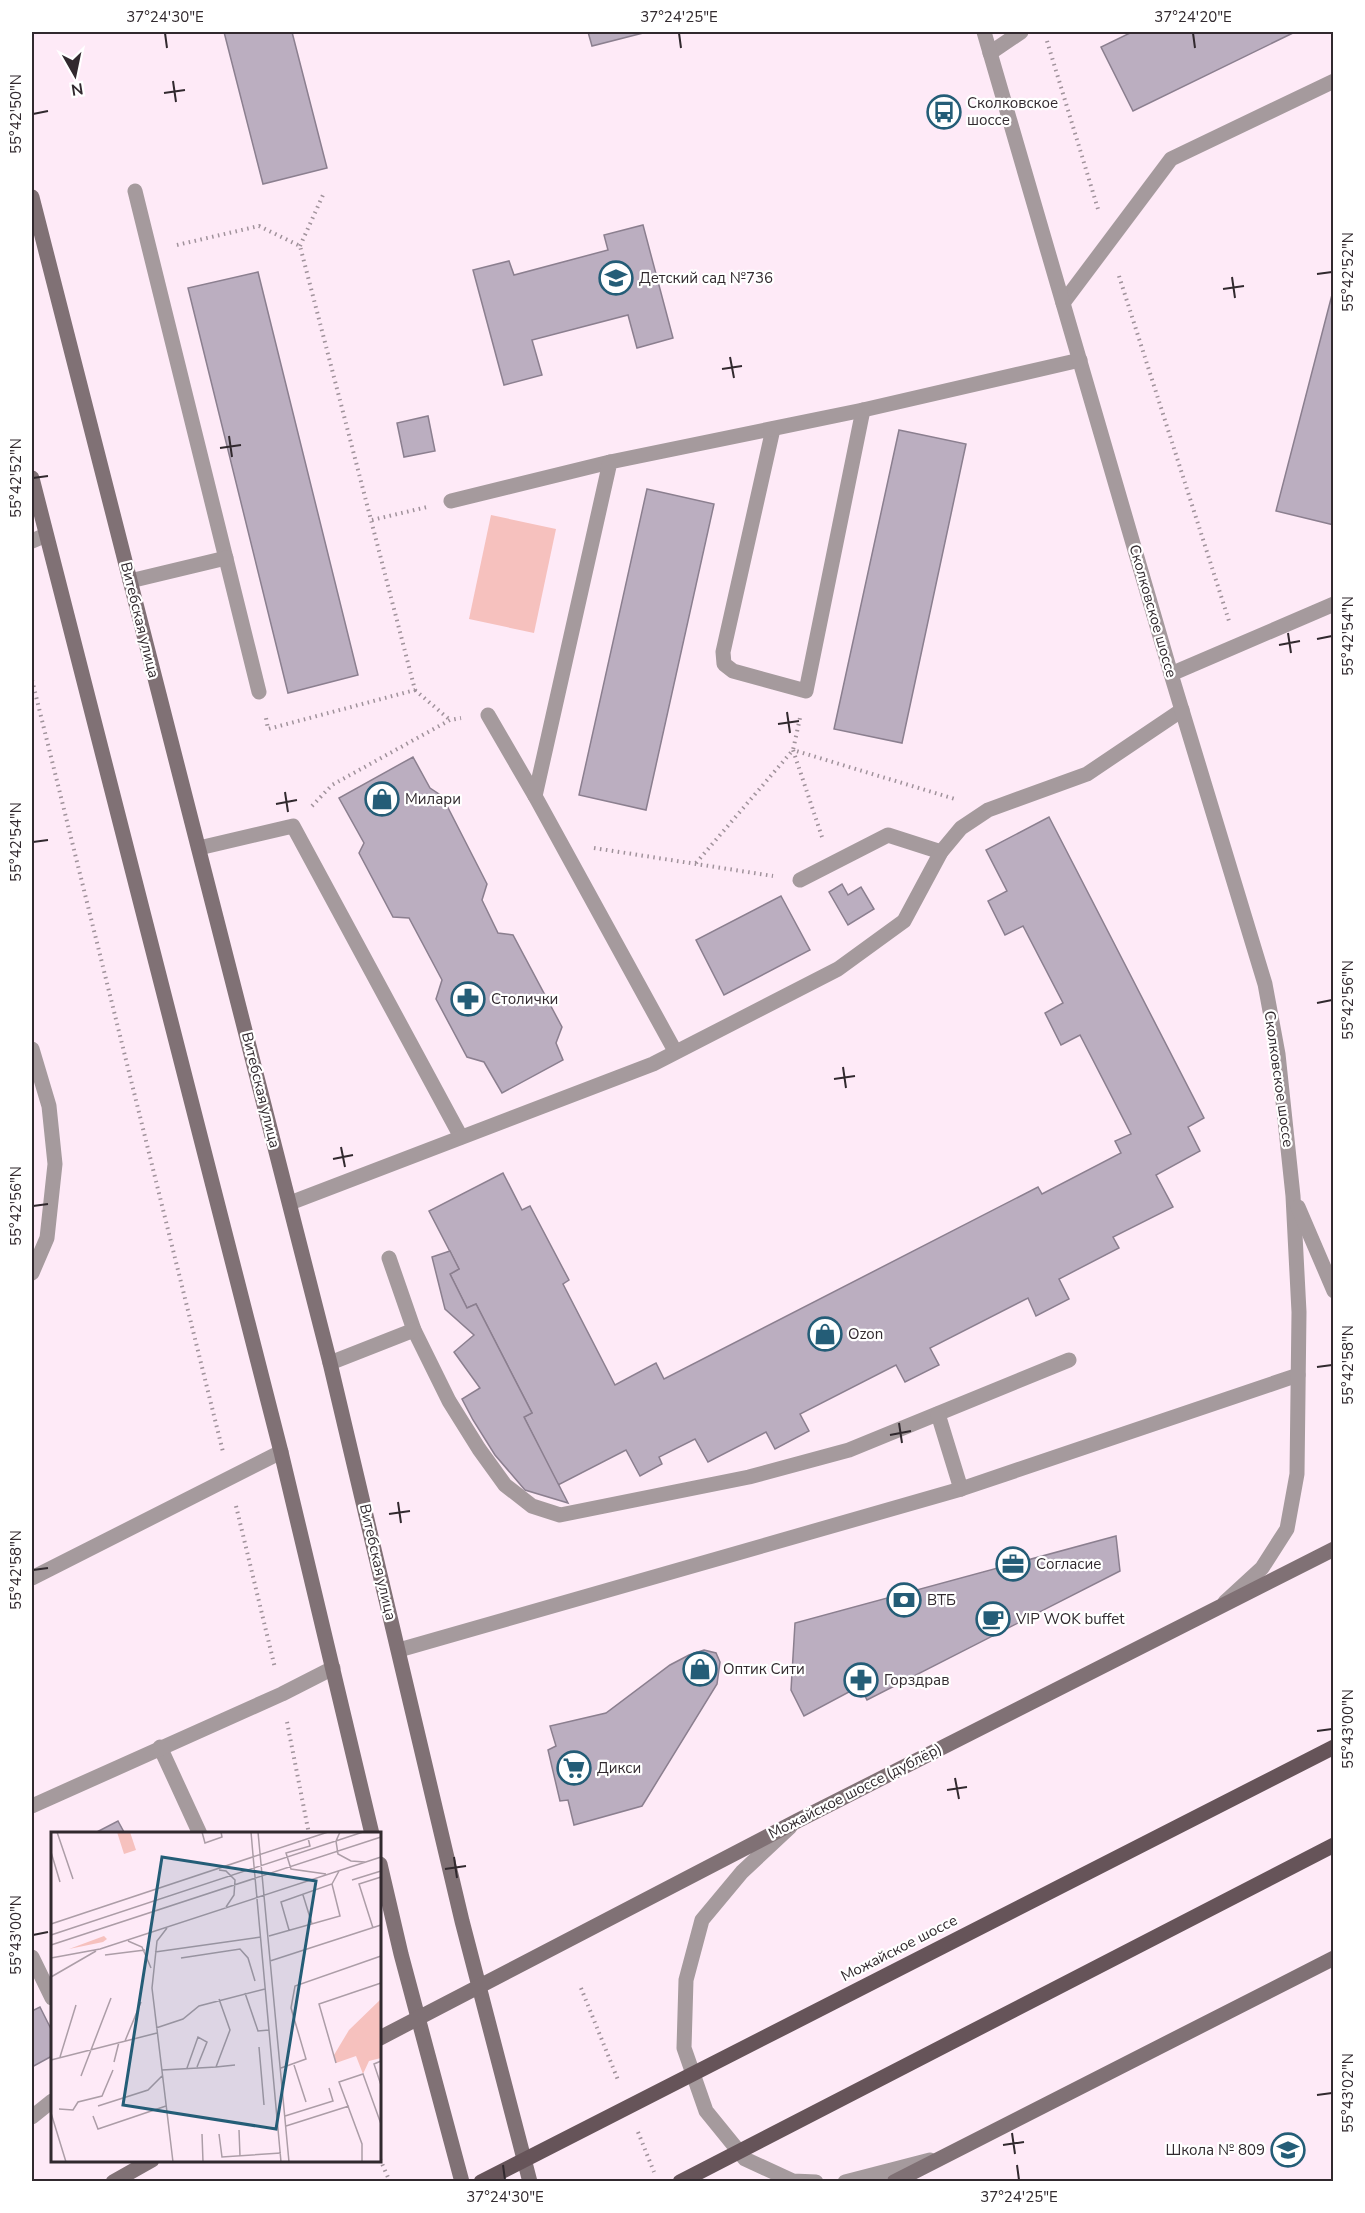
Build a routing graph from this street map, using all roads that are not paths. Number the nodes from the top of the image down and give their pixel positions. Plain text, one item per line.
1 (984, 32) edge
2 (1021, 32) edge
3 (990, 53) junction
4 (1334, 81) edge
5 (135, 191) dead end
6 (32, 197) edge
7 (1064, 303) junction
8 (1080, 360) junction
9 (863, 410) junction
10 (772, 429) junction
11 (610, 462) junction
12 (32, 478) edge
13 (451, 501) road end
14 (46, 535) junction
15 (32, 542) edge
16 (226, 558) junction
17 (130, 582) junction
18 (1334, 604) edge
19 (1171, 674) junction
20 (259, 692) road end
21 (1182, 711) junction
22 (488, 715) road end
23 (535, 796) junction
24 (199, 848) junction
25 (941, 852) junction
26 (800, 880) dead end
27 (32, 1049) edge
28 (675, 1051) junction
29 (461, 1137) junction
30 (1293, 1196) junction
31 (290, 1203) junction
32 (389, 1258) dead end
33 (32, 1273) edge
34 (1334, 1291) edge
35 (414, 1330) junction
36 (1069, 1360) dead end
37 (330, 1363) junction
38 (1298, 1375) junction
39 (938, 1414) junction
40 (281, 1452) junction
41 (961, 1489) junction
42 (1334, 1549) edge
43 (32, 1578) edge
44 (1218, 1608) junction
45 (399, 1650) junction
46 (333, 1668) junction
47 (1334, 1747) edge
48 (160, 1748) junction
49 (32, 1806) edge
50 (797, 1821) junction
51 (200, 1832) edge
52 (372, 1832) edge
53 (1334, 1845) edge
54 (381, 1868) edge
55 (32, 1957) edge
56 (1334, 1958) edge
57 (478, 1986) junction
58 (51, 1996) edge
59 (418, 2017) junction
60 (381, 2037) edge
61 (51, 2102) edge
62 (32, 2117) edge
63 (939, 2158) junction
64 (148, 2162) edge
65 (113, 2181) edge
66 (462, 2181) edge
67 (480, 2181) edge
68 (530, 2181) edge
69 (680, 2181) edge
70 (816, 2181) edge
71 (845, 2181) edge
72 (894, 2181) edge

1 - 3 street, Сколковское шоссе
2 - 3 street
3 - 7 street, Сколковское шоссе
4 - 7 street
5 - 16 street
6 - 17 main road, Витебская улица
7 - 8 street, Сколковское шоссе
8 - 9 street
8 - 19 street, Сколковское шоссе
9 - 10 street
9 - 10 street
10 - 11 street
11 - 13 street
11 - 23 street
12 - 14 main road
14 - 15 street
14 - 40 main road
16 - 17 street
16 - 20 street
17 - 24 main road, Витебская улица
18 - 19 street
19 - 21 street, Сколковское шоссе
21 - 25 street
21 - 30 street, Сколковское шоссе
22 - 23 street
23 - 28 street
24 - 29 street
24 - 31 main road, Витебская улица
25 - 26 street
25 - 28 street
27 - 33 street
28 - 29 street
29 - 31 street
30 - 34 street, Сколковское шоссе
30 - 38 street, Сколковское шоссе
31 - 37 main road, Витебская улица
32 - 35 street
35 - 37 street
35 - 39 street
36 - 39 street
37 - 45 main road, Витебская улица
38 - 41 street
38 - 44 street, Сколковское шоссе
39 - 41 street
40 - 43 street
40 - 46 main road
41 - 45 street
42 - 44 main road, Можайское шоссе (дублёр)
44 - 50 main road, Можайское шоссе (дублёр)
45 - 57 main road, Витебская улица
46 - 48 street
46 - 52 main road
47 - 67 main road, Можайское шоссе, bridge
48 - 49 street
48 - 51 street
50 - 57 main road, Можайское шоссе (дублёр)
50 - 70 street
53 - 69 main road, bridge
54 - 59 main road
55 - 58 street
56 - 63 main road
57 - 59 main road, Можайское шоссе (дублёр)
57 - 68 main road, Витебская улица
59 - 60 main road, Можайское шоссе (дублёр)
59 - 66 main road
61 - 62 street
63 - 71 street
63 - 72 main road
64 - 65 main road

